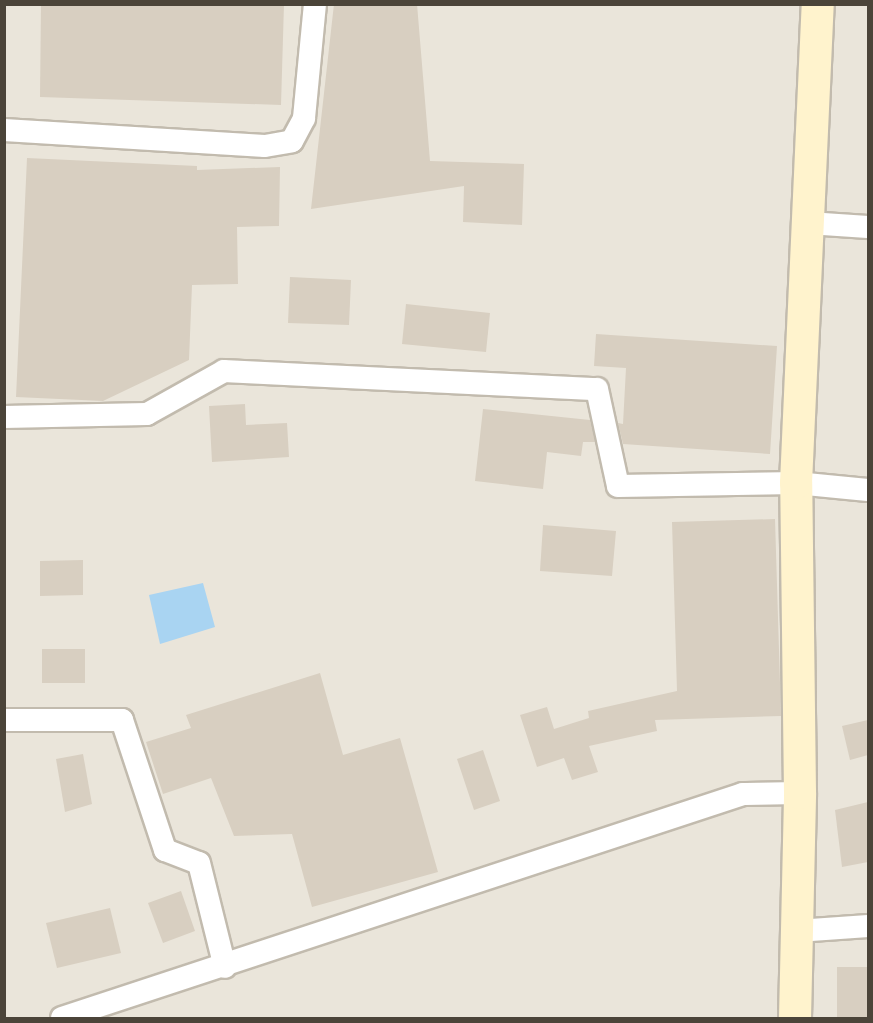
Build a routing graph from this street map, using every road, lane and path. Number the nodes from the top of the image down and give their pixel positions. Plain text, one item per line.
1 (315, 4) edge
2 (818, 4) edge
3 (4, 130) edge
4 (808, 223) junction
5 (868, 227) edge
6 (4, 417) edge
7 (796, 483) junction
8 (868, 490) edge
9 (4, 720) edge
10 (800, 793) junction
11 (868, 926) edge
12 (797, 931) junction
13 (225, 967) junction
14 (62, 1018) edge
15 (795, 1018) edge

1 - 3 street
2 - 4 street
4 - 5 street
4 - 7 street
6 - 7 street
7 - 8 street
7 - 10 street
9 - 13 street
10 - 12 street
10 - 13 street
11 - 12 street
12 - 15 street
13 - 14 street

